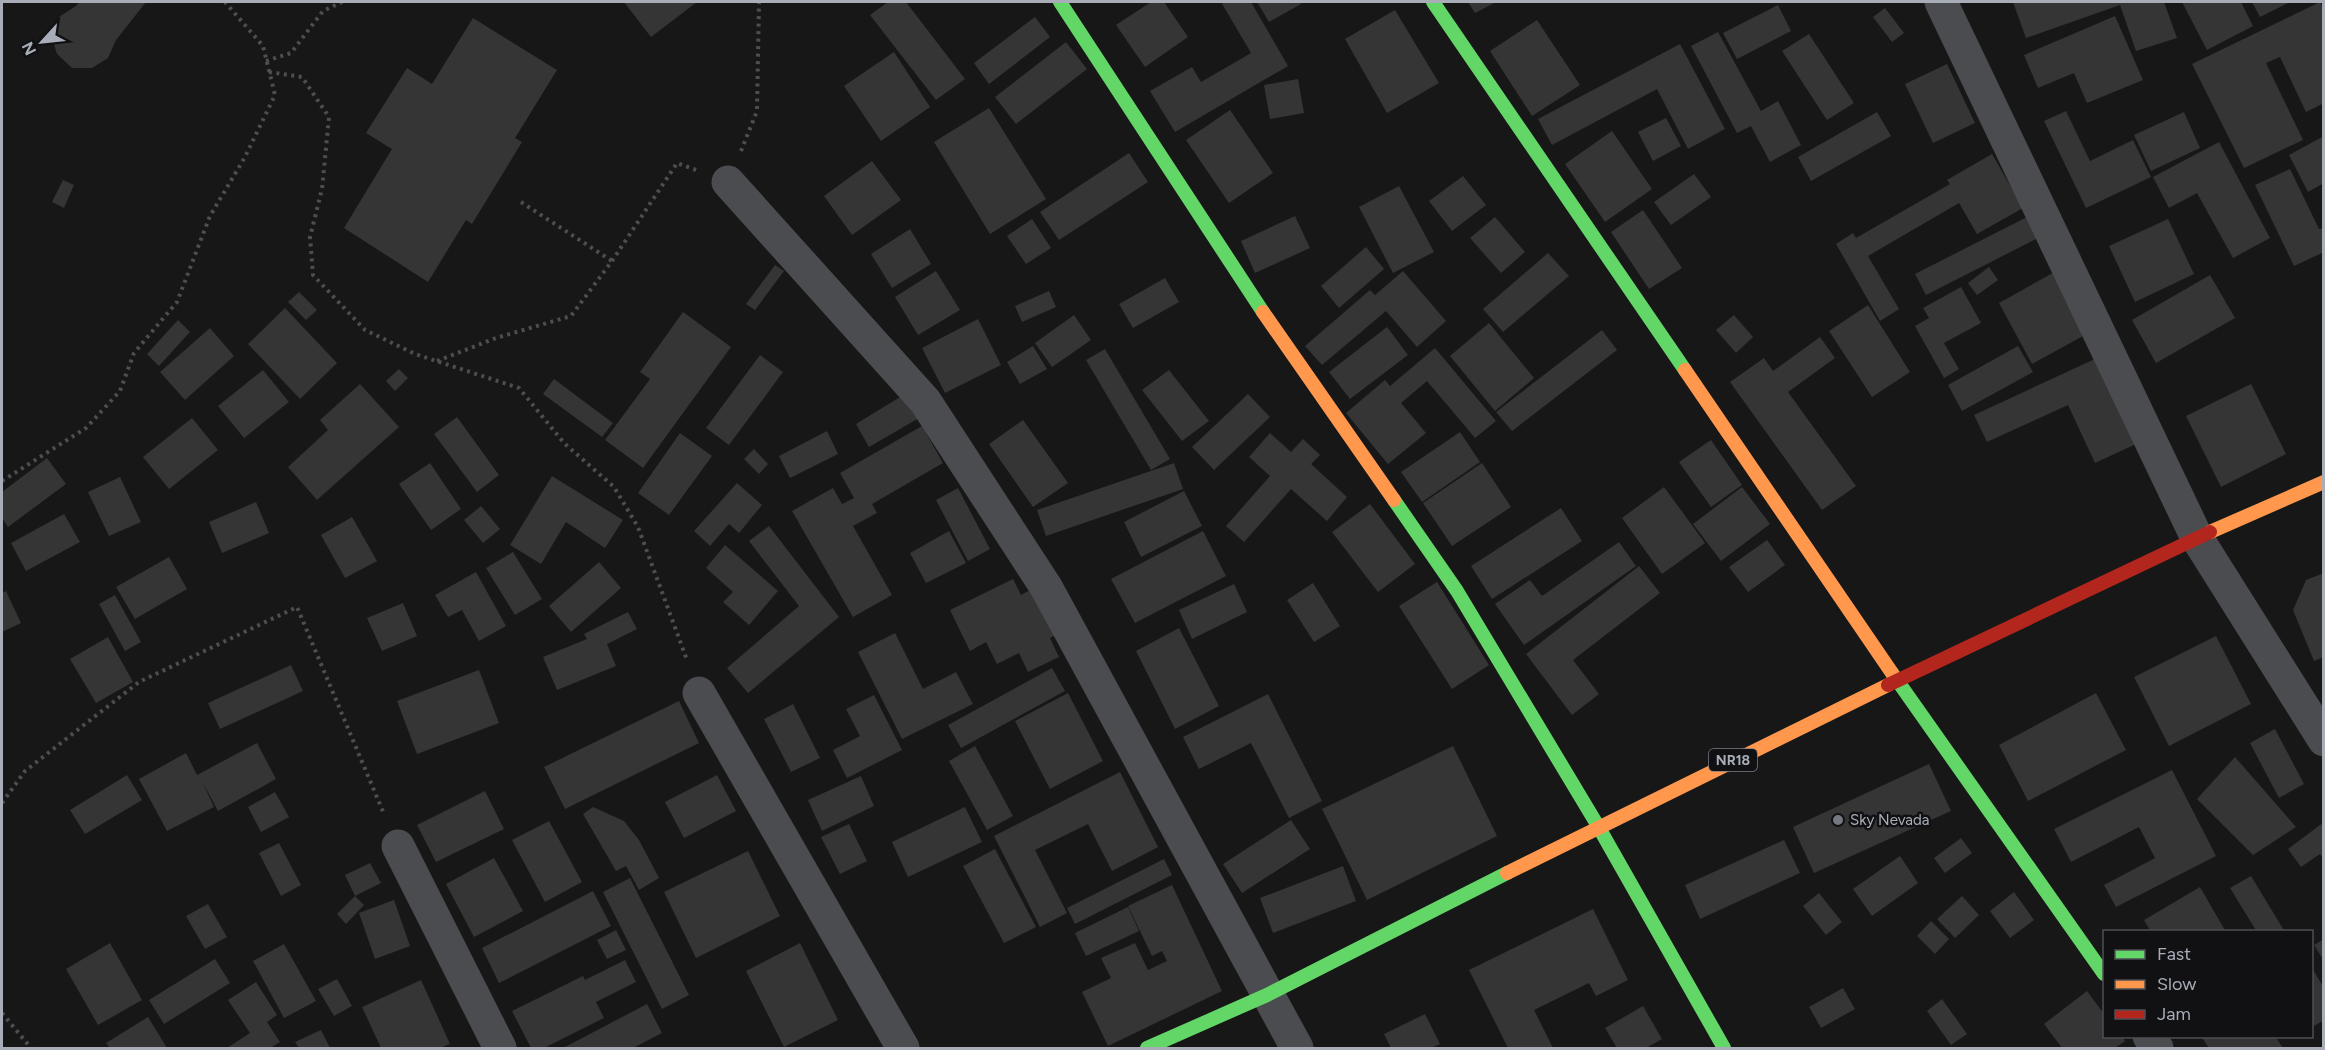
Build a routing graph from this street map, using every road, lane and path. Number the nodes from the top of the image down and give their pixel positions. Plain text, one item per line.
1 (225, 2) edge
2 (342, 2) edge
3 (759, 2) edge
4 (1060, 2) edge
5 (1433, 2) edge
6 (1941, 2) edge
7 (266, 61) junction
8 (269, 72) junction
9 (728, 182) junction
10 (521, 202) dead end
11 (612, 261) junction
12 (437, 361) junction
13 (2, 481) edge
14 (2324, 482) edge
15 (2198, 538) junction
16 (1897, 680) junction
17 (699, 693) joint
18 (2324, 740) edge
19 (2, 803) edge
20 (1598, 826) junction
21 (398, 846) joint
22 (2103, 973) edge
23 (1268, 995) junction
24 (2, 1013) edge
25 (31, 1048) edge
26 (500, 1048) edge
27 (903, 1048) edge
28 (1148, 1048) edge
29 (1297, 1048) edge
30 (1724, 1048) edge

1 - 7 path
2 - 7 path
3 - 9 path
4 - 20 street
5 - 16 street
6 - 15 street
7 - 8 path
8 - 12 path
8 - 13 path
9 - 11 path
9 - 23 street
10 - 11 path
11 - 12 path
12 - 17 path
14 - 15 street, NR18
15 - 16 street, NR18
15 - 18 street
16 - 20 street, NR18
16 - 22 street
17 - 27 street
19 - 21 path
20 - 23 street, NR18
20 - 30 street
21 - 26 street
23 - 28 street, NR18
23 - 29 street
24 - 25 path

